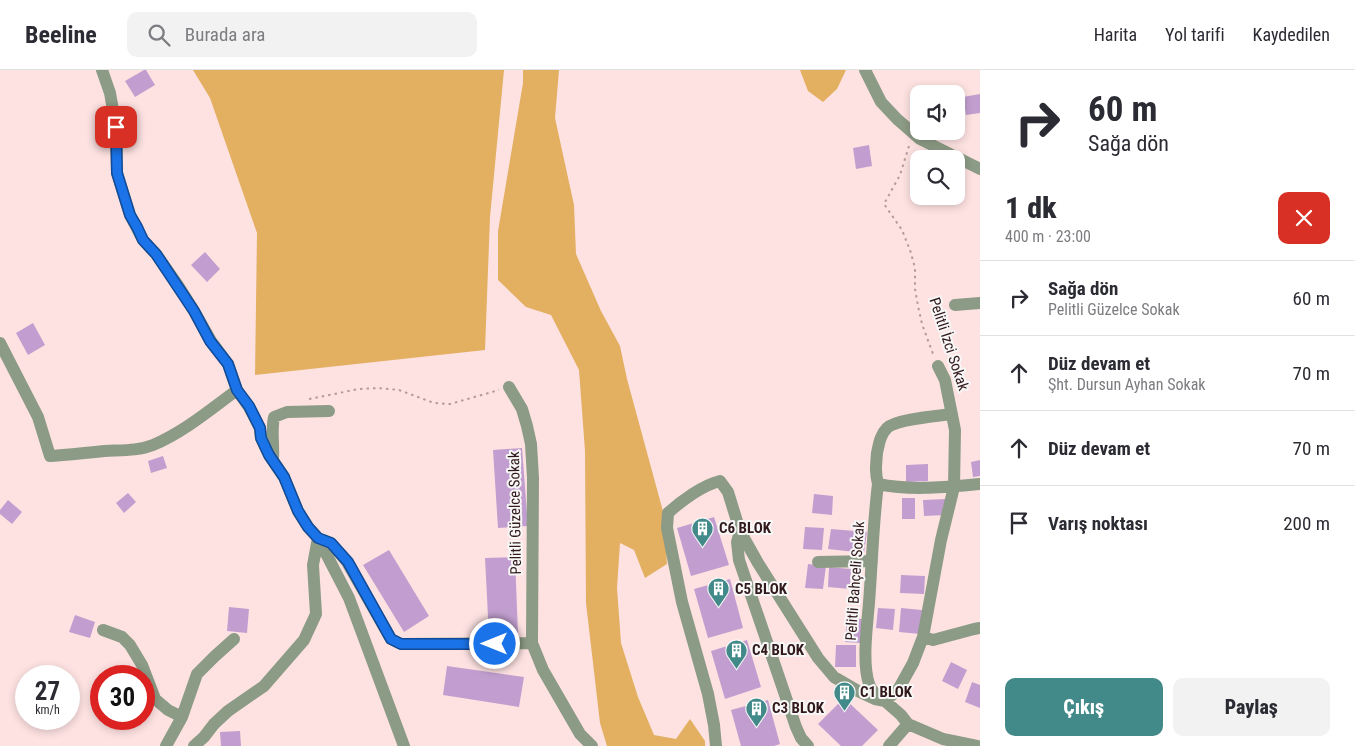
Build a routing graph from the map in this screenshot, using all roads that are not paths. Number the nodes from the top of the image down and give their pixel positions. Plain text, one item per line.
1 (102, 70) edge
2 (865, 70) edge
3 (980, 169) edge
4 (980, 303) edge
5 (955, 305) dead end
6 (0, 343) edge
7 (938, 366) road end
8 (509, 386) road end
9 (237, 390) junction
10 (329, 411) dead end
11 (952, 414) junction
12 (273, 462) junction
13 (878, 484) junction
14 (980, 484) edge
15 (954, 486) junction
16 (740, 531) junction
17 (318, 538) junction
18 (872, 561) junction
19 (818, 562) dead end
20 (980, 628) edge
21 (103, 630) dead end
22 (923, 637) junction
23 (234, 639) dead end
24 (532, 643) junction
25 (885, 701) junction
26 (182, 717) junction
27 (908, 724) junction
28 (166, 746) edge
29 (194, 746) edge
30 (404, 746) edge
31 (592, 746) edge
32 (716, 746) edge
33 (808, 746) edge
34 (888, 746) edge
35 (978, 746) edge

1 - 9 street
2 - 3 street
4 - 5 street
6 - 9 street
7 - 11 street, Pelitli İzci Sokak
8 - 24 street, Pelitli Güzelce Sokak
9 - 12 street
10 - 12 street
11 - 13 street, Pelitli Bahçeli Sokak
11 - 15 street, Pelitli İzci Sokak
12 - 17 street
13 - 15 street
13 - 18 street, Pelitli Bahçeli Sokak
14 - 15 street
15 - 22 street, Pelitli İzci Sokak
16 - 25 street
16 - 32 street
16 - 33 street
17 - 24 street
17 - 29 street
17 - 30 street
18 - 19 street
18 - 25 street, Pelitli Bahçeli Sokak
20 - 22 street
21 - 26 street
22 - 25 street
23 - 26 street
24 - 31 street, Pelitli Güzelce Sokak
25 - 27 street, Pelitli Bahçeli Sokak
26 - 28 street
27 - 34 street
27 - 35 street

